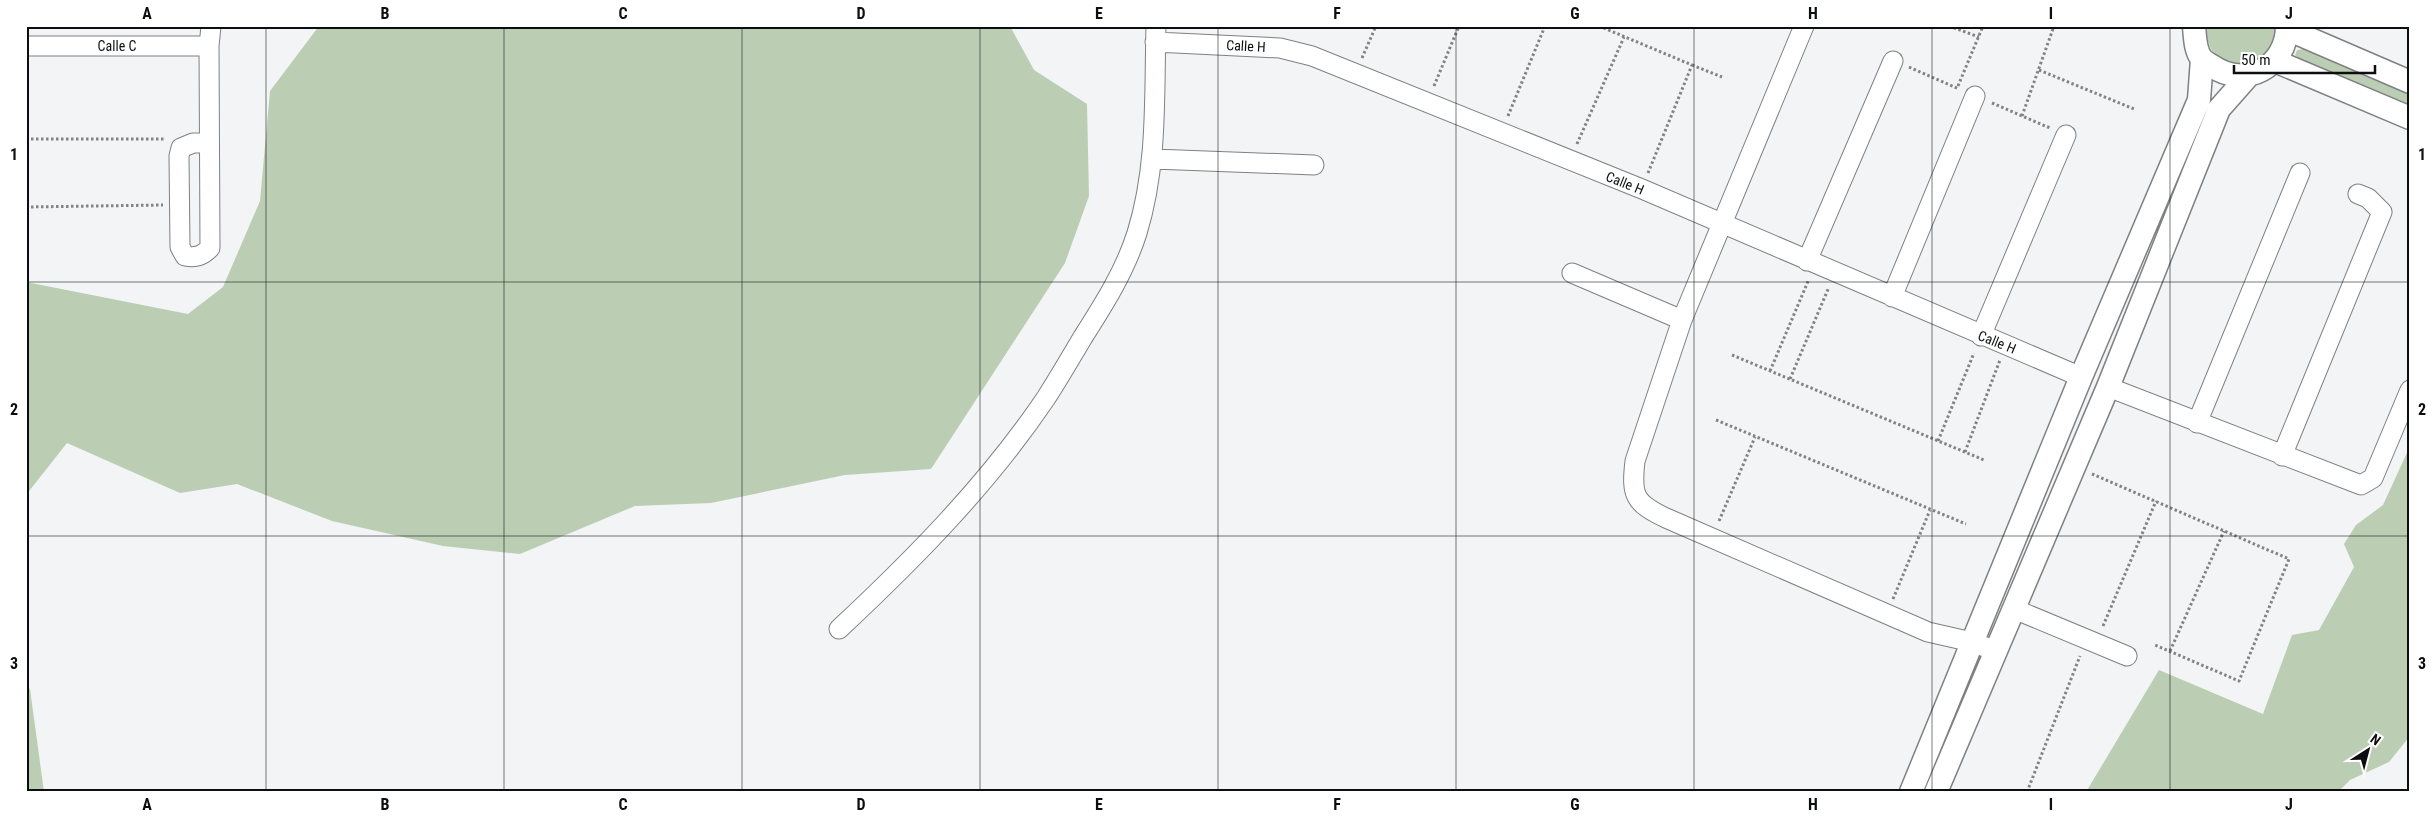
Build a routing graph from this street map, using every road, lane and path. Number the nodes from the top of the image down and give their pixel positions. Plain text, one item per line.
1 (211, 26) edge
2 (1376, 26) edge
3 (1459, 26) edge
4 (1545, 26) edge
5 (1599, 26) edge
6 (1804, 26) edge
7 (1949, 26) edge
8 (1983, 26) edge
9 (2054, 26) edge
10 (2194, 26) edge
11 (2287, 28) edge
12 (1156, 34) edge
13 (1624, 37) junction
14 (1979, 37) junction
15 (26, 46) edge
16 (209, 46) junction
17 (2202, 59) junction
18 (1894, 61) dead end
19 (2275, 61) junction
20 (1692, 65) junction
21 (2039, 70) junction
22 (1355, 74) junction
23 (2250, 75) junction
24 (1722, 77) dead end
25 (2410, 82) edge
26 (1957, 88) dead end
27 (1975, 96) dead end
28 (1427, 102) junction
29 (2134, 109) dead end
30 (2022, 116) dead end
31 (2410, 118) edge
32 (1501, 132) junction
33 (2066, 135) dead end
34 (26, 139) edge
35 (201, 143) junction
36 (1153, 159) junction
37 (1570, 160) junction
38 (1314, 165) dead end
39 (2300, 173) dead end
40 (1642, 189) junction
41 (2358, 194) dead end
42 (179, 205) junction
43 (26, 207) edge
44 (1723, 224) junction
45 (1811, 263) junction
46 (1835, 272) junction
47 (1572, 273) dead end
48 (1892, 297) junction
49 (1682, 320) junction
50 (1981, 336) junction
51 (2006, 346) junction
52 (1732, 355) dead end
53 (1770, 371) junction
54 (2081, 377) junction
55 (1790, 379) junction
56 (2108, 387) junction
57 (2410, 390) edge
58 (1716, 420) dead end
59 (2197, 423) junction
60 (1755, 436) junction
61 (1938, 441) junction
62 (1965, 452) junction
63 (2282, 456) junction
64 (1984, 460) dead end
65 (2073, 465) junction
66 (2156, 501) junction
67 (1930, 510) junction
68 (1966, 524) dead end
69 (2224, 531) junction
70 (1711, 539) junction
71 (2014, 609) junction
72 (1886, 615) junction
73 (839, 629) dead end
74 (2092, 641) junction
75 (1972, 642) junction
76 (2155, 645) dead end
77 (1996, 651) junction
78 (2170, 652) junction
79 (2128, 656) dead end
80 (1911, 792) edge
81 (1936, 792) edge
82 (2027, 792) edge

1 - 16 street
2 - 22 path
3 - 28 path
4 - 32 path
5 - 13 path
6 - 44 street
7 - 14 path
8 - 14 path
9 - 21 path
10 - 17 street
11 - 19 street
11 - 25 street
12 - 22 street, Calle H
12 - 36 street
13 - 20 path
13 - 37 path
14 - 26 path
15 - 16 street, Calle C
16 - 35 street
17 - 23 street
17 - 54 street
18 - 45 street
19 - 23 street
19 - 31 street
20 - 24 path
20 - 40 path
21 - 29 path
21 - 30 path
22 - 28 street, Calle H
23 - 56 street
27 - 48 street
28 - 32 street, Calle H
32 - 37 street, Calle H
33 - 50 street
34 - 35 path
35 - 42 street
35 - 42 street
36 - 38 street
36 - 73 street
37 - 40 street, Calle H
39 - 59 street
40 - 44 street, Calle H
41 - 63 street
42 - 43 path
44 - 45 street, Calle H
44 - 49 street
45 - 46 street, Calle H
45 - 53 path
46 - 48 street, Calle H
46 - 55 path
47 - 49 street
48 - 50 street, Calle H
49 - 70 street
50 - 51 street, Calle H
50 - 61 path
51 - 54 street, Calle H
51 - 62 path
52 - 53 path
53 - 55 path
54 - 56 street
54 - 75 street
55 - 61 path
56 - 59 street
56 - 65 street
57 - 63 street
58 - 60 path
59 - 63 street
60 - 67 path
60 - 70 path
61 - 62 path
62 - 64 path
65 - 66 path
65 - 71 street
66 - 69 path
66 - 74 path
67 - 68 path
67 - 72 path
69 - 78 path
69 - 78 path
70 - 72 street
71 - 74 street
71 - 77 street
72 - 75 street
74 - 79 street
74 - 82 path
75 - 77 street
75 - 80 street
76 - 78 path
77 - 81 street

